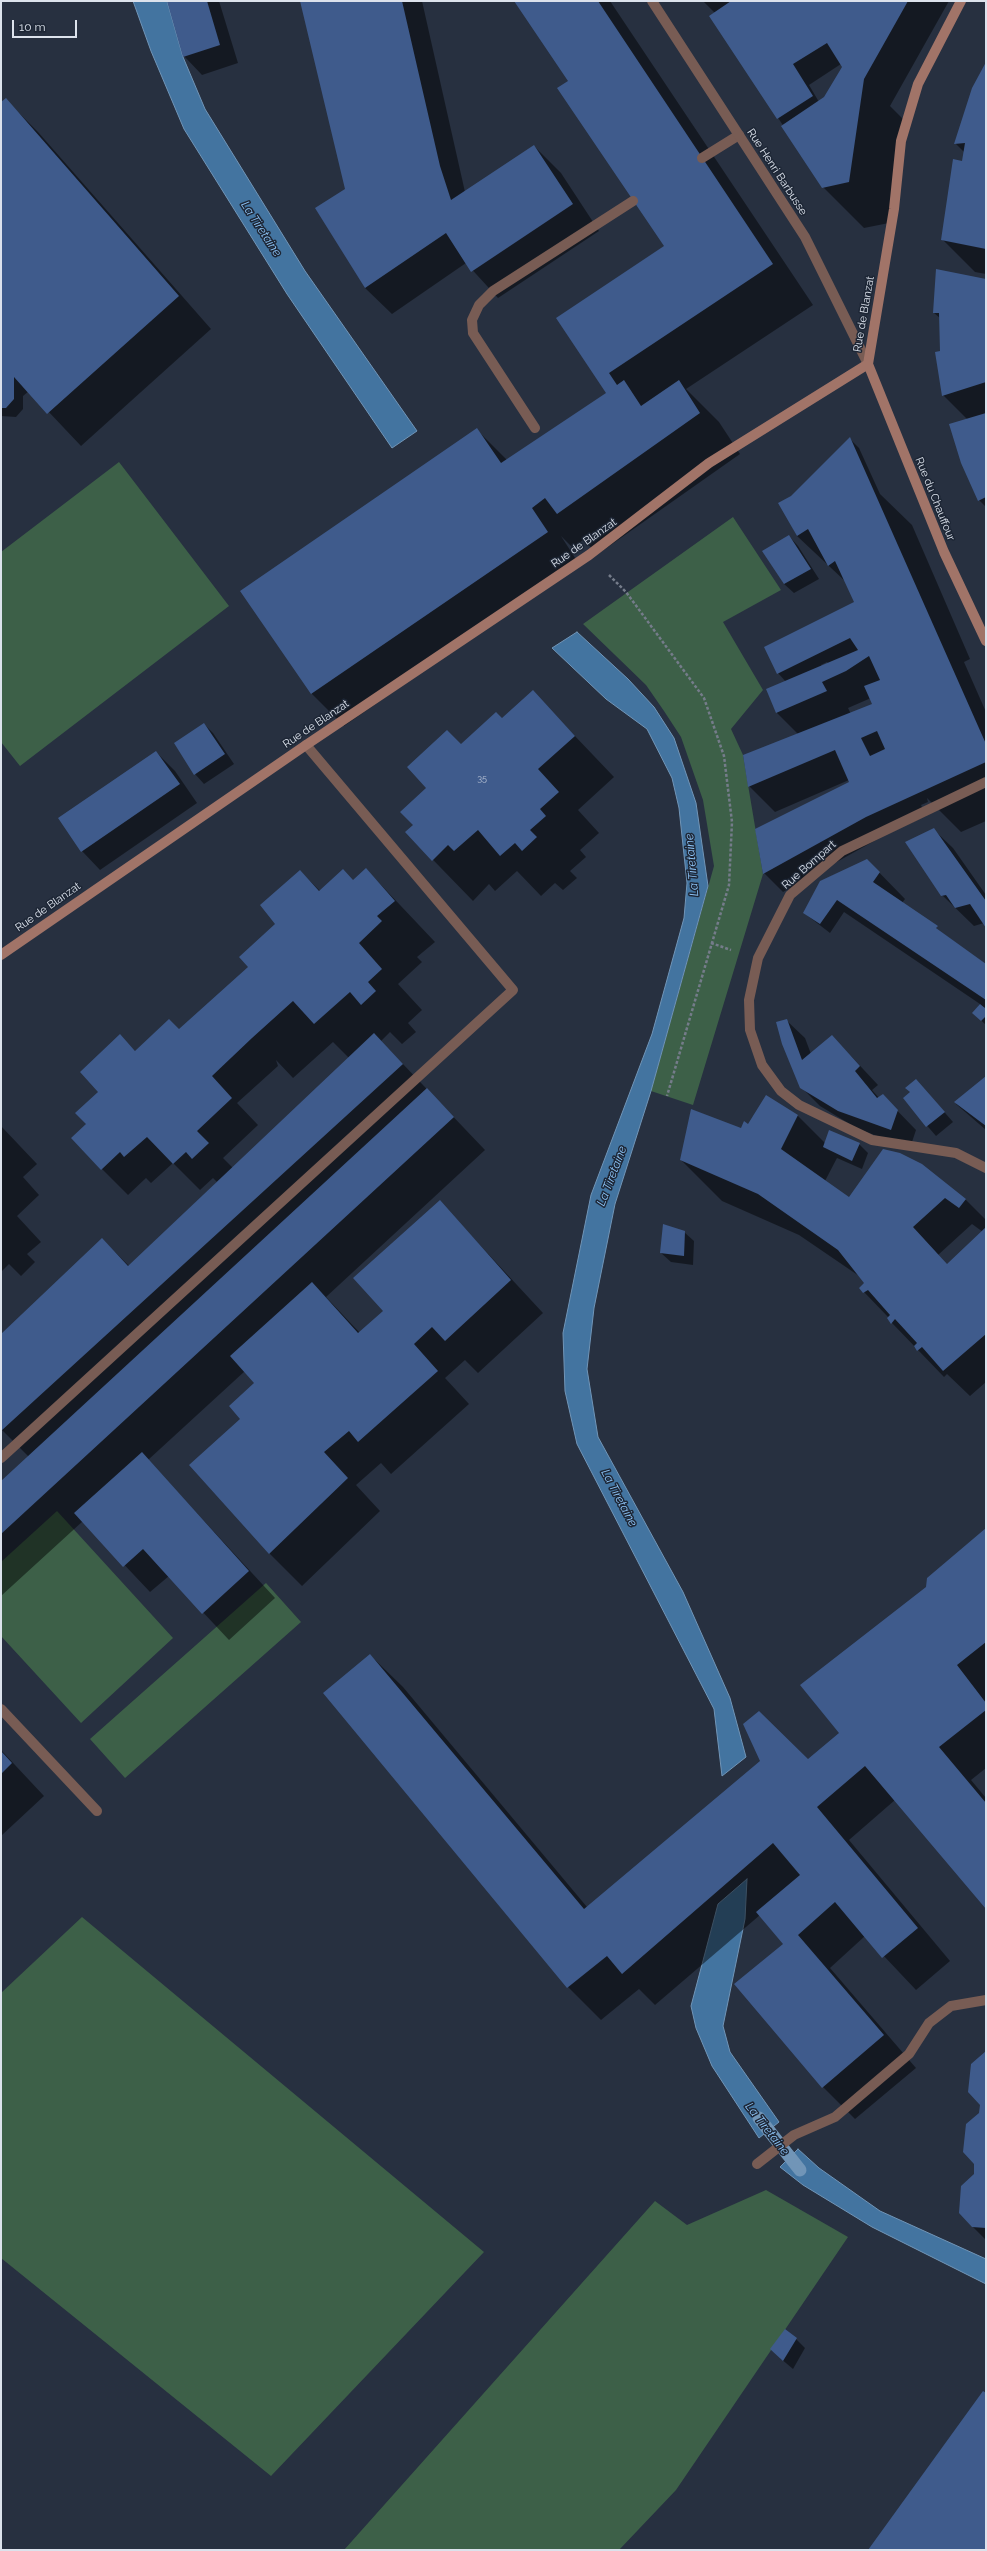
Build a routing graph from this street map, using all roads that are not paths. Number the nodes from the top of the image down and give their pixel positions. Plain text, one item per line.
1 (652, 1) edge
2 (961, 1) edge
3 (739, 135) junction
4 (702, 158) dead end
5 (633, 201) dead end
6 (868, 364) junction
7 (535, 428) dead end
8 (986, 641) edge
9 (306, 745) junction
10 (986, 782) edge
11 (1, 955) edge
12 (986, 1168) edge
13 (1, 1458) edge
14 (1, 1709) edge
15 (97, 1811) dead end
16 (986, 2000) edge
17 (757, 2164) dead end

1 - 3 street, Rue Henri Barbusse
2 - 6 street, Rue de Blanzat
3 - 4 street
3 - 6 street, Rue Henri Barbusse
5 - 7 street
6 - 8 street, Rue du Chauffour
6 - 9 street, Rue de Blanzat
9 - 11 street, Rue de Blanzat
9 - 13 street
10 - 12 street, Rue Bompart
14 - 15 street
16 - 17 street

